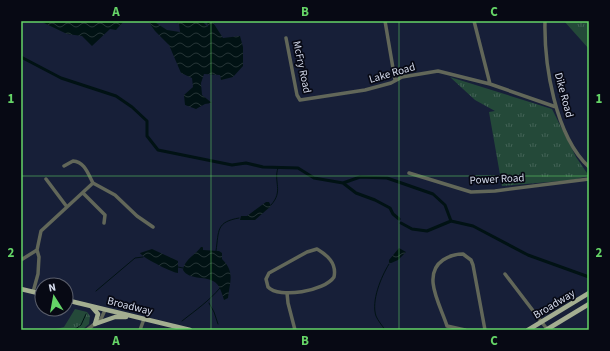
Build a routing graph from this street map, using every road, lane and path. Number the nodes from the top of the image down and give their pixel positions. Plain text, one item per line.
1 (385, 21) edge
2 (474, 21) edge
3 (545, 21) edge
4 (286, 38) dead end
5 (395, 80) junction
6 (490, 84) junction
7 (300, 100) joint
8 (556, 107) junction
9 (64, 166) dead end
10 (589, 167) edge
11 (409, 172) dead end
12 (46, 179) dead end
13 (589, 179) edge
14 (92, 183) junction
15 (83, 193) junction
16 (67, 207) junction
17 (104, 223) dead end
18 (153, 227) dead end
19 (37, 250) junction
20 (21, 260) edge
21 (506, 274) dead end
22 (21, 289) edge
23 (33, 292) joint
24 (287, 293) junction
25 (589, 293) edge
26 (74, 302) edge
27 (589, 304) edge
28 (87, 305) junction
29 (105, 310) junction
30 (136, 318) junction
31 (144, 319) junction
32 (542, 322) junction
33 (95, 324) junction
34 (447, 326) junction
35 (87, 330) edge
36 (140, 330) edge
37 (190, 330) edge
38 (295, 330) edge
39 (445, 330) edge
40 (465, 330) edge
41 (485, 330) edge
42 (528, 330) edge
43 (546, 330) edge

1 - 5 street
2 - 6 street
3 - 8 street, Dike Road
4 - 7 street, McFry Road
5 - 6 street, Lake Road
5 - 7 street, Lake Road
6 - 8 street, Lake Road
8 - 10 street, Dike Road
9 - 14 street
11 - 13 street, Power Road
12 - 16 street
14 - 15 street
14 - 18 street
15 - 16 street
15 - 17 street
16 - 19 street
19 - 20 street
19 - 23 street
21 - 32 street
22 - 23 main road
24 - 24 street
24 - 38 street
25 - 32 main road, Broadway
26 - 28 main road, Broadway
27 - 43 main road, Broadway
28 - 29 main road, Broadway
28 - 33 main road
29 - 30 main road, Broadway
29 - 33 street
30 - 31 main road, Broadway
30 - 33 main road
31 - 36 street
31 - 37 main road, Broadway
32 - 42 main road, Broadway
32 - 43 street
33 - 35 street
34 - 39 street
34 - 40 street
34 - 41 street

